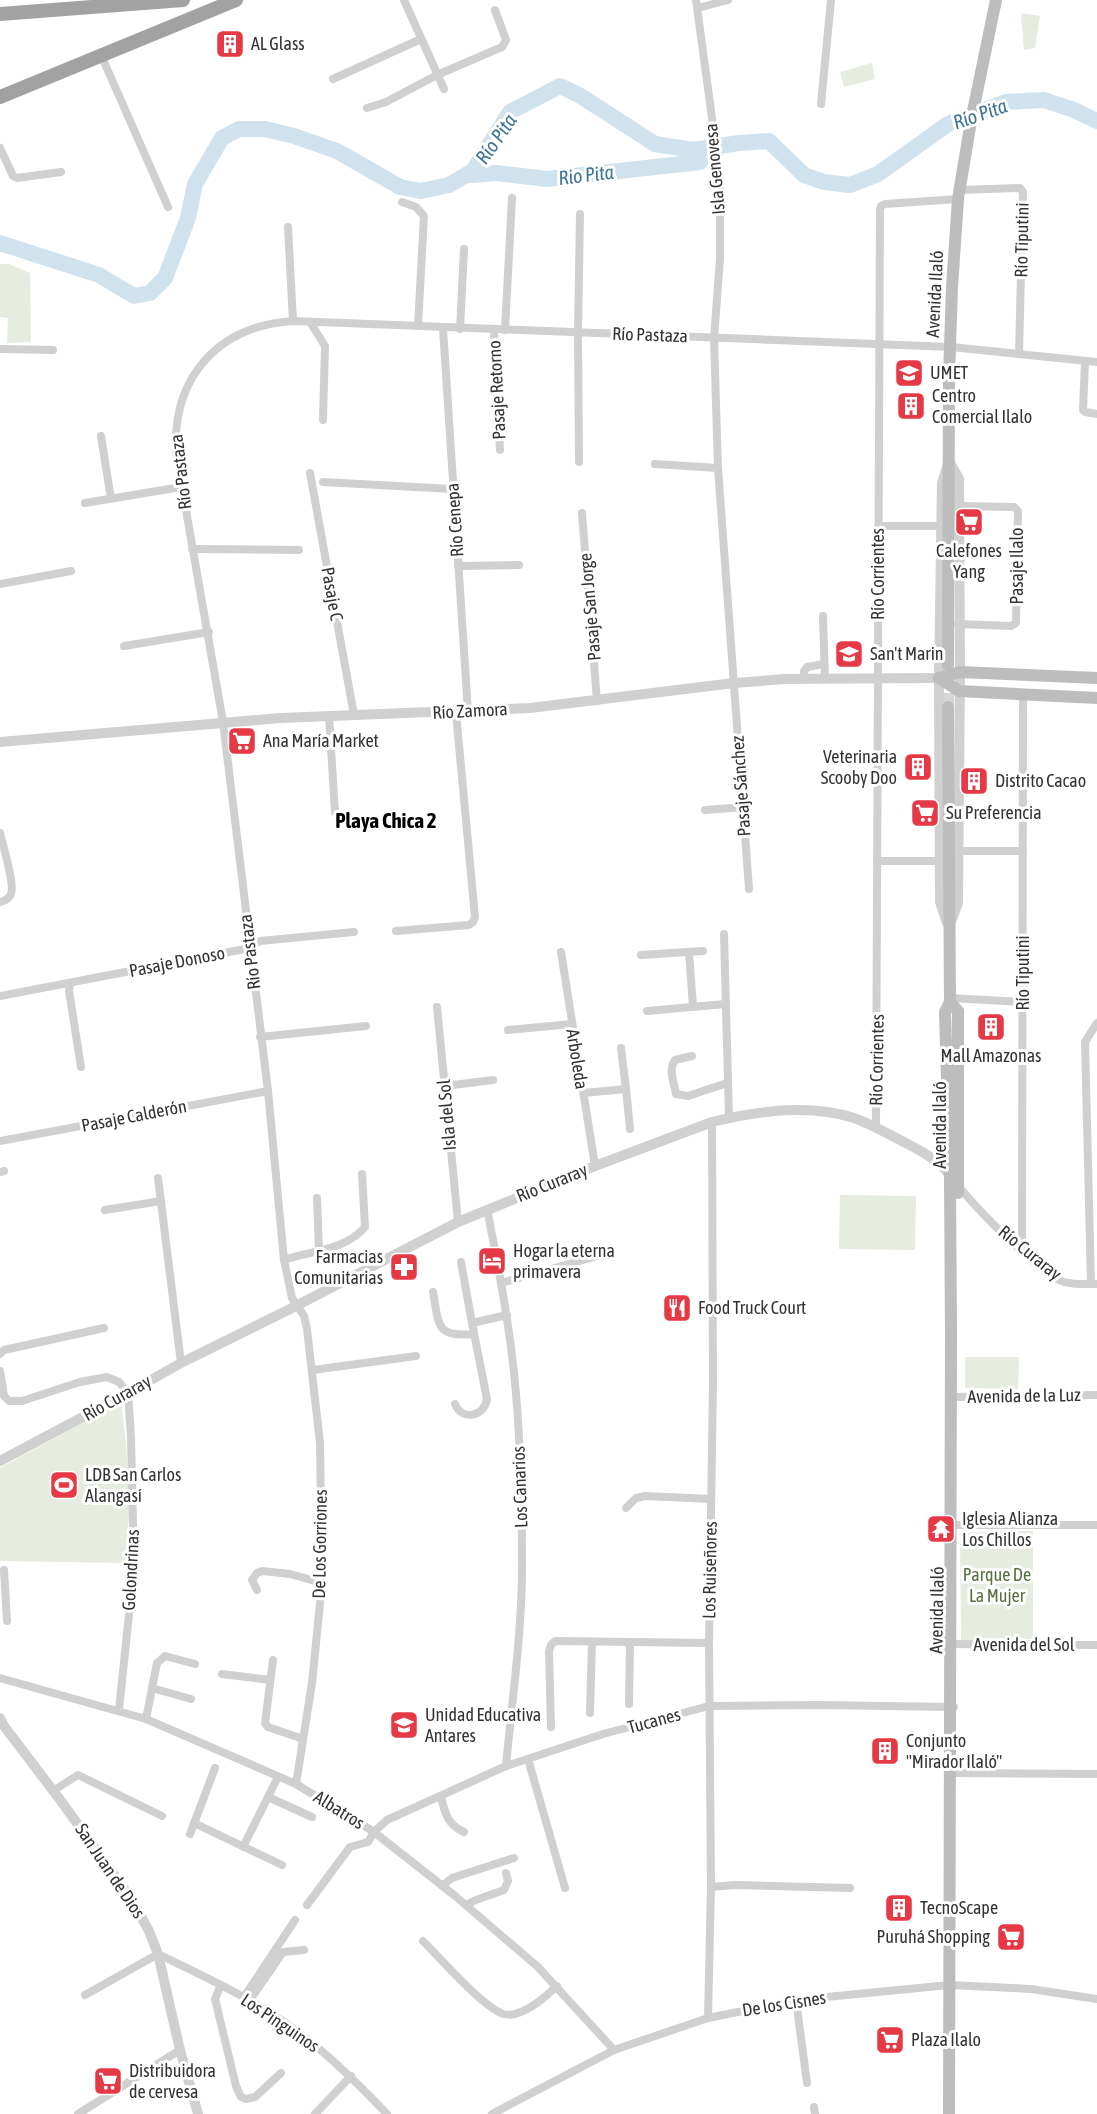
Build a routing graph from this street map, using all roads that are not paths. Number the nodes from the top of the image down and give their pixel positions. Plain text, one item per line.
1 (183, 0) edge
2 (236, 0) edge
3 (404, 0) edge
4 (728, 0) edge
5 (831, 0) edge
6 (996, 0) edge
7 (697, 4) edge
8 (46, 5) edge
9 (495, 10) dead end
10 (0, 14) edge
11 (421, 39) junction
12 (101, 55) junction
13 (438, 75) junction
14 (333, 79) dead end
15 (444, 89) dead end
16 (0, 97) edge
17 (821, 104) dead end
18 (367, 108) dead end
19 (0, 148) edge
20 (61, 172) dead end
21 (959, 195) junction
22 (512, 198) dead end
23 (402, 202) dead end
24 (168, 207) dead end
25 (580, 214) dead end
26 (288, 227) dead end
27 (464, 249) dead end
28 (294, 321) junction
29 (310, 322) junction
30 (418, 326) junction
31 (443, 328) junction
32 (460, 329) junction
33 (494, 330) junction
34 (506, 330) junction
35 (578, 332) junction
36 (714, 338) junction
37 (878, 343) junction
38 (951, 347) junction
39 (0, 349) edge
40 (54, 350) dead end
41 (1019, 354) junction
42 (1085, 361) junction
43 (1097, 362) edge
44 (1097, 414) edge
45 (322, 420) dead end
46 (101, 436) dead end
47 (500, 450) dead end
48 (949, 461) junction
49 (579, 462) dead end
50 (655, 464) dead end
51 (718, 468) junction
52 (310, 473) dead end
53 (323, 483) dead end
54 (181, 487) junction
55 (452, 489) junction
56 (111, 499) junction
57 (85, 503) dead end
58 (958, 506) junction
59 (582, 513) dead end
60 (941, 525) junction
61 (878, 526) junction
62 (192, 549) junction
63 (299, 550) dead end
64 (519, 565) dead end
65 (458, 566) junction
66 (71, 571) dead end
67 (0, 584) edge
68 (823, 616) dead end
69 (958, 624) junction
70 (208, 632) junction
71 (124, 646) dead end
72 (824, 664) junction
73 (948, 665) tunnel mouth
74 (960, 672) junction
75 (939, 678) junction
76 (1097, 678) edge
77 (804, 679) junction
78 (825, 679) junction
79 (879, 679) junction
80 (734, 683) junction
81 (959, 691) junction
82 (1023, 695) junction
83 (1097, 698) edge
84 (597, 701) junction
85 (948, 707) tunnel mouth
86 (468, 712) junction
87 (456, 713) junction
88 (354, 715) junction
89 (329, 716) junction
90 (223, 722) junction
91 (0, 740) edge
92 (744, 807) junction
93 (705, 810) dead end
94 (335, 812) dead end
95 (0, 833) edge
96 (959, 851) junction
97 (1023, 851) junction
98 (877, 861) junction
99 (939, 861) junction
100 (749, 888) dead end
101 (0, 902) edge
102 (949, 927) junction
103 (396, 931) dead end
104 (354, 932) dead end
105 (724, 934) dead end
106 (250, 948) junction
107 (703, 951) dead end
108 (561, 952) dead end
109 (689, 952) junction
110 (641, 956) dead end
111 (70, 983) junction
112 (0, 996) edge
113 (950, 1000) junction
114 (1022, 1002) junction
115 (724, 1004) junction
116 (437, 1007) dead end
117 (693, 1007) junction
118 (647, 1011) dead end
119 (1097, 1023) edge
120 (572, 1024) junction
121 (366, 1026) dead end
122 (508, 1030) dead end
123 (260, 1037) junction
124 (621, 1048) dead end
125 (692, 1056) dead end
126 (81, 1066) dead end
127 (493, 1080) dead end
128 (727, 1083) junction
129 (445, 1086) junction
130 (626, 1089) junction
131 (268, 1091) junction
132 (583, 1094) junction
133 (729, 1118) junction
134 (712, 1122) junction
135 (876, 1128) junction
136 (630, 1129) dead end
137 (0, 1141) edge
138 (595, 1166) junction
139 (362, 1174) dead end
140 (949, 1174) junction
141 (158, 1178) dead end
142 (958, 1185) junction
143 (317, 1198) dead end
144 (160, 1201) junction
145 (487, 1209) junction
146 (105, 1210) dead end
147 (458, 1222) junction
148 (319, 1250) junction
149 (1022, 1251) junction
150 (601, 1255) dead end
151 (284, 1260) junction
152 (461, 1262) dead end
153 (501, 1283) junction
154 (1094, 1284) edge
155 (433, 1292) dead end
156 (298, 1305) junction
157 (507, 1315) junction
158 (472, 1323) junction
159 (104, 1328) dead end
160 (474, 1334) junction
161 (0, 1354) edge
162 (416, 1356) dead end
163 (181, 1363) junction
164 (313, 1370) junction
165 (0, 1371) edge
166 (128, 1393) junction
167 (1097, 1395) edge
168 (954, 1397) junction
169 (455, 1404) dead end
170 (0, 1461) edge
171 (711, 1499) junction
172 (626, 1508) dead end
173 (1097, 1524) edge
174 (954, 1525) junction
175 (4, 1570) dead end
176 (322, 1583) junction
177 (257, 1590) dead end
178 (3, 1599) edge
179 (7, 1621) dead end
180 (592, 1642) junction
181 (630, 1642) junction
182 (709, 1643) junction
183 (952, 1644) junction
184 (1097, 1645) edge
185 (273, 1660) dead end
186 (195, 1664) dead end
187 (222, 1674) dead end
188 (0, 1678) edge
189 (270, 1680) junction
190 (152, 1688) junction
191 (191, 1699) dead end
192 (629, 1704) dead end
193 (709, 1706) junction
194 (952, 1707) junction
195 (119, 1710) junction
196 (590, 1713) dead end
197 (0, 1718) edge
198 (146, 1719) junction
199 (551, 1727) dead end
200 (303, 1739) junction
201 (528, 1759) junction
202 (506, 1766) junction
203 (215, 1768) dead end
204 (952, 1773) junction
205 (1097, 1774) edge
206 (278, 1777) junction
207 (296, 1784) junction
208 (53, 1791) junction
209 (268, 1797) junction
210 (441, 1797) junction
211 (162, 1816) dead end
212 (312, 1817) dead end
213 (194, 1823) junction
214 (374, 1832) junction
215 (464, 1832) dead end
216 (190, 1834) dead end
217 (243, 1847) junction
218 (514, 1858) dead end
219 (282, 1865) dead end
220 (506, 1874) dead end
221 (442, 1886) junction
222 (711, 1887) junction
223 (565, 1888) dead end
224 (850, 1888) dead end
225 (307, 1905) dead end
226 (466, 1905) junction
227 (295, 1920) dead end
228 (423, 1941) dead end
229 (304, 1950) dead end
230 (158, 1954) junction
231 (221, 1985) junction
232 (951, 1985) junction
233 (557, 1986) junction
234 (85, 1995) dead end
235 (247, 1999) junction
236 (1097, 1999) edge
237 (796, 2000) junction
238 (708, 2018) junction
239 (180, 2050) junction
240 (614, 2050) junction
241 (281, 2073) dead end
242 (351, 2076) junction
243 (807, 2083) dead end
244 (78, 2114) edge
245 (198, 2114) edge
246 (315, 2114) edge
247 (387, 2114) edge
248 (492, 2114) edge
249 (951, 2114) edge

1 - 8 highway
2 - 12 highway
3 - 11 street
4 - 7 street
5 - 17 street
6 - 21 main road, Avenida Ilaló
7 - 36 street, Isla Genovesa
8 - 10 highway
9 - 13 street
11 - 13 street
11 - 14 street
12 - 16 highway
12 - 24 street
13 - 15 street
13 - 18 street
19 - 20 street
21 - 37 street, Río Corrientes
21 - 38 main road, Avenida Ilaló
21 - 41 street, Río Tiputini
22 - 34 street
23 - 30 street
25 - 35 street
26 - 28 street
27 - 32 street
28 - 29 street, Río Pastaza
28 - 54 street, Río Pastaza
29 - 30 street, Río Pastaza
29 - 45 street
30 - 31 street, Río Pastaza
31 - 32 street, Río Pastaza
31 - 55 street, Río Cenepa
32 - 33 street, Río Pastaza
33 - 34 street, Río Pastaza
33 - 47 street, Pasaje Retorno
34 - 35 street, Río Pastaza
35 - 36 street, Río Pastaza
35 - 49 street
36 - 37 street, Río Pastaza
36 - 51 street, Isla Genovesa
37 - 38 street, Río Pastaza
37 - 61 street, Río Corrientes
38 - 41 street, Río Pastaza
38 - 48 main road, Avenida Ilaló
39 - 40 street
41 - 42 street, Río Pastaza
42 - 43 street, Río Pastaza
42 - 44 street
46 - 56 street
48 - 58 street
48 - 60 street
48 - 73 main road, Avenida Ilaló
50 - 51 street
51 - 80 street, Pasaje Sánchez
52 - 88 street, Pasaje C
53 - 55 street
54 - 56 street
54 - 62 street, Río Pastaza
55 - 65 street, Río Cenepa
56 - 57 street
58 - 69 street
58 - 69 street, Pasaje Ilalo
59 - 84 street, Pasaje San Jorge
60 - 61 street
60 - 75 street
61 - 79 street, Río Corrientes
62 - 63 street
62 - 70 street, Río Pastaza
64 - 65 street
65 - 86 street, Río Cenepa
66 - 67 street
68 - 72 street
69 - 74 street
70 - 71 street
70 - 90 street, Río Pastaza
72 - 77 street
72 - 78 street
74 - 75 main road
74 - 76 main road
74 - 81 street
75 - 79 street, Río Zamora
75 - 81 main road
75 - 99 street
77 - 78 street, Río Zamora
77 - 80 street, Río Zamora
78 - 79 street, Río Zamora
79 - 98 street, Río Corrientes
80 - 84 street, Río Zamora
80 - 92 street, Pasaje Sánchez
81 - 82 main road
81 - 96 street
82 - 83 main road
82 - 97 street, Río Tiputini
84 - 86 street, Río Zamora
85 - 102 main road, Avenida Ilaló
86 - 87 street, Río Zamora
87 - 88 street, Río Zamora
87 - 103 street
88 - 89 street, Río Zamora
89 - 90 street, Río Zamora
89 - 94 street
90 - 91 street, Río Zamora
90 - 106 street, Río Pastaza
92 - 93 street
92 - 100 street, Pasaje Sánchez
95 - 101 street
96 - 97 street
96 - 102 street
97 - 114 street, Río Tiputini
98 - 99 street
98 - 135 street, Río Corrientes
99 - 102 street
102 - 113 main road, Avenida Ilaló
104 - 106 street, Pasaje Donoso
105 - 115 street
106 - 111 street, Pasaje Donoso
106 - 123 street, Río Pastaza
107 - 109 street
108 - 120 street, Arboleda
109 - 110 street
109 - 117 street
111 - 112 street, Pasaje Donoso
111 - 126 street
113 - 114 street
113 - 140 main road, Avenida Ilaló
113 - 142 main road, Avenida Ilaló
114 - 149 street, Río Tiputini
115 - 117 street
115 - 128 street
116 - 129 street, Isla del Sol
117 - 118 street
119 - 154 street
120 - 122 street
120 - 132 street, Arboleda
121 - 123 street
123 - 131 street, Río Pastaza
124 - 130 street
125 - 128 street
127 - 129 street
128 - 133 street
129 - 147 street, Isla del Sol
130 - 132 street
130 - 136 street
131 - 137 street, Pasaje Calderón
131 - 151 street, Río Pastaza
132 - 138 street, Arboleda
133 - 134 street, Río Curaray
133 - 135 street, Río Curaray
134 - 138 street, Río Curaray
134 - 171 street, Los Ruiseñores
135 - 140 street, Río Curaray
138 - 145 street, Río Curaray
139 - 148 street
140 - 142 street, Río Curaray
140 - 168 main road, Avenida Ilaló
141 - 144 street
142 - 149 street, Río Curaray
142 - 168 main road, Avenida Ilaló
143 - 148 street
144 - 146 street
144 - 163 street
145 - 147 street, Río Curaray
145 - 153 street, Los Canarios
147 - 156 street, Río Curaray
148 - 151 street
149 - 154 street, Río Curaray
150 - 153 street
151 - 156 street, Río Pastaza
152 - 158 street
153 - 157 street, Los Canarios
155 - 160 street
156 - 163 street, Río Curaray
156 - 164 street, De Los Gorriones
157 - 158 street
157 - 202 street, Los Canarios
158 - 160 street
159 - 161 street
160 - 169 street
162 - 164 street
163 - 166 street, Río Curaray
164 - 176 street, De Los Gorriones
165 - 166 street
166 - 170 street, Río Curaray
166 - 195 street, Golondrinas
167 - 168 street, Avenida de la Luz
168 - 174 main road, Avenida Ilaló
171 - 172 street
171 - 182 street, Los Ruiseñores
173 - 174 street
174 - 183 main road, Avenida Ilaló
175 - 178 street
176 - 177 street
176 - 200 street, De Los Gorriones
178 - 179 street
180 - 181 street
180 - 196 street
180 - 199 street
181 - 182 street
181 - 192 street
182 - 193 street, Los Ruiseñores
183 - 184 street, Avenida del Sol
183 - 194 main road, Avenida Ilaló
185 - 189 street
186 - 190 street
187 - 189 street
188 - 195 street, Albatros
189 - 200 street
190 - 191 street
190 - 198 street
193 - 194 street, Tucanes
193 - 201 street, Tucanes
193 - 222 street, Los Ruiseñores
194 - 204 main road, Avenida Ilaló
195 - 198 street, Albatros
197 - 208 street, San Juan de Dios
198 - 206 street, Albatros
200 - 207 street, De Los Gorriones
201 - 202 street, Tucanes
201 - 223 street
202 - 210 street, Tucanes
203 - 213 street
204 - 205 street
204 - 232 main road, Avenida Ilaló
206 - 207 street, Albatros
206 - 209 street
207 - 214 street, Albatros
208 - 211 street
208 - 230 street, San Juan de Dios
209 - 212 street
209 - 217 street
210 - 214 street, Tucanes
210 - 215 street
213 - 216 street
213 - 217 street
214 - 221 street, Albatros
214 - 225 street, Tucanes
217 - 219 street
218 - 221 street
220 - 226 street
221 - 226 street, Albatros
222 - 224 street
222 - 238 street, Los Ruiseñores
226 - 233 street, Albatros
227 - 235 street
228 - 233 street
229 - 235 street
230 - 231 street, Los Pinguinos
230 - 234 street
230 - 239 street, San Juan de Dios
231 - 235 street, Los Pinguinos
231 - 241 street
232 - 236 street, De los Cisnes
232 - 237 street, De los Cisnes
232 - 249 main road, Avenida Ilaló
233 - 240 street, Albatros
235 - 242 street, Los Pinguinos
237 - 238 street, De los Cisnes
237 - 243 street
238 - 240 street, De los Cisnes
239 - 244 street
239 - 245 street, San Juan de Dios
240 - 248 street, De los Cisnes
242 - 246 street
242 - 247 street, Los Pinguinos

